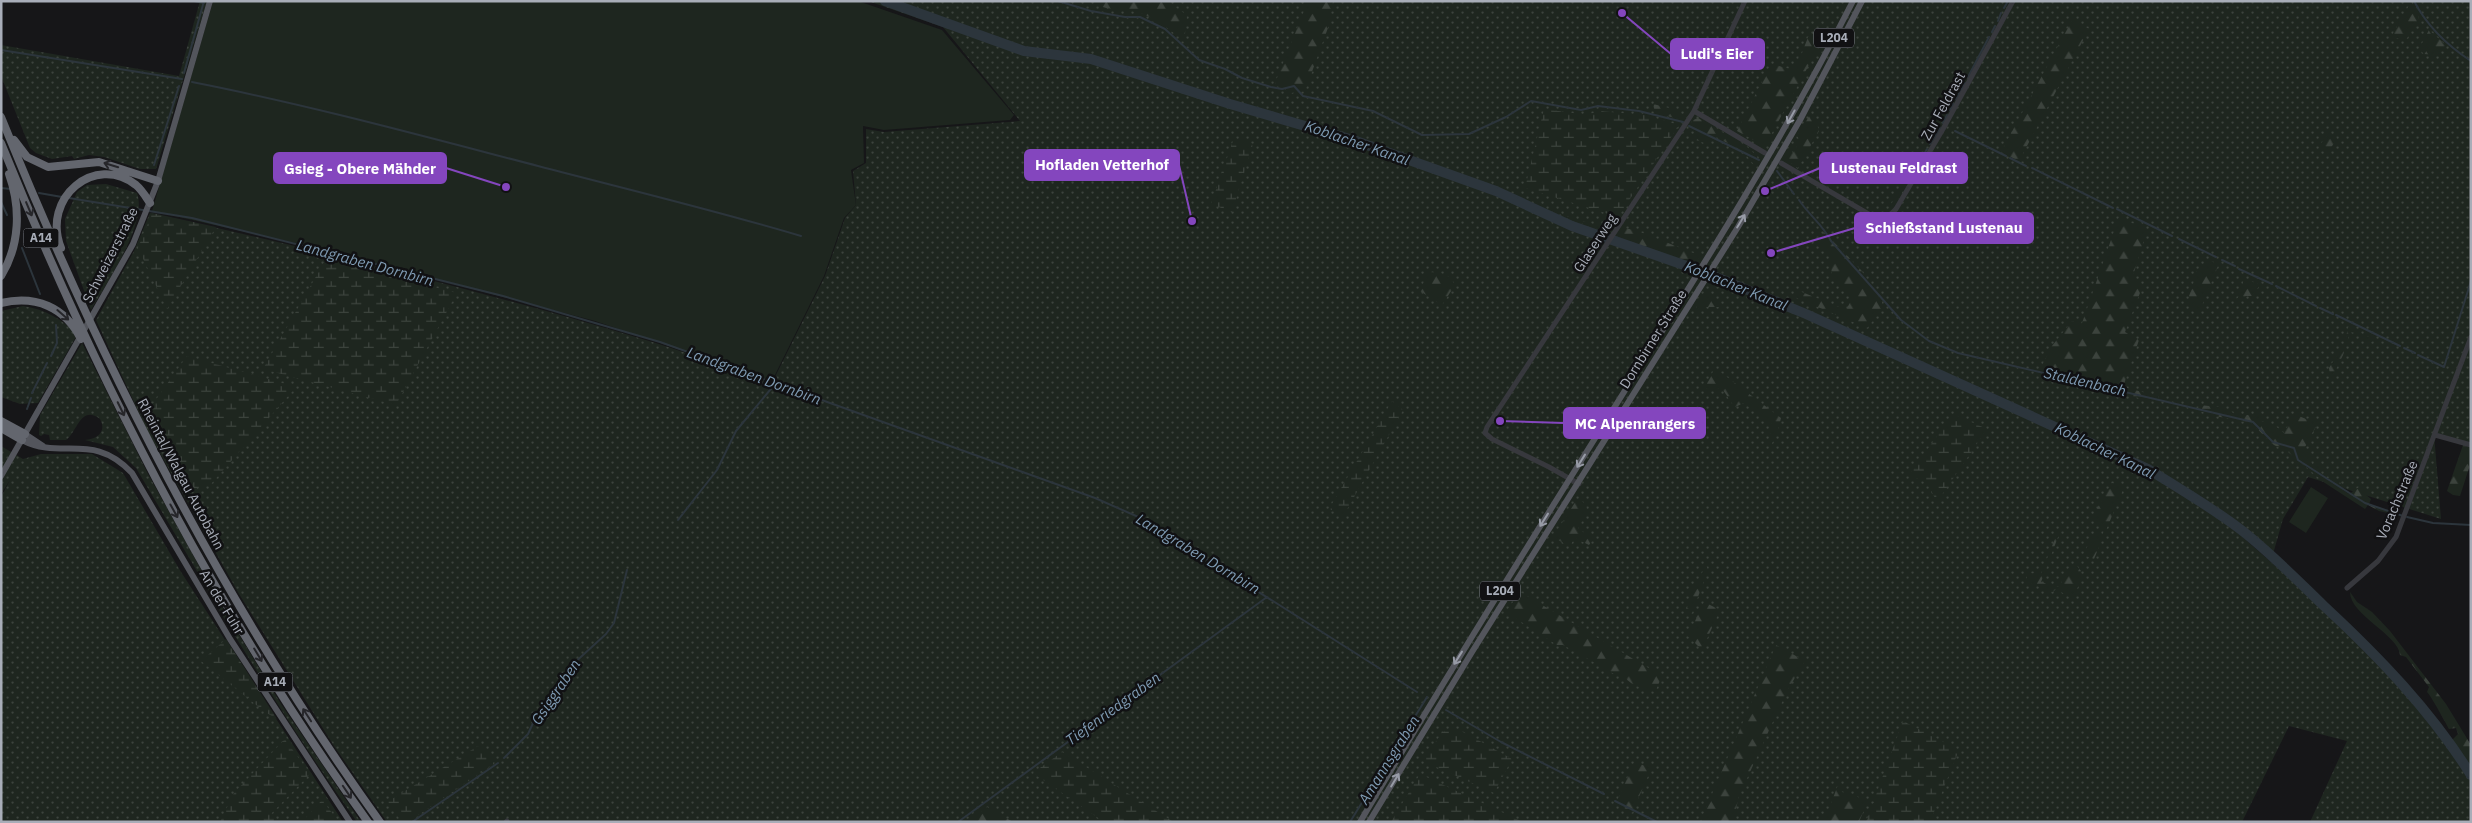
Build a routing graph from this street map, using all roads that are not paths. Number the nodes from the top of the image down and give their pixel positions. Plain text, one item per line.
1 (210, 1) edge
2 (1745, 1) edge
3 (1853, 1) edge
4 (1862, 1) edge
5 (2013, 1) edge
6 (1694, 110) junction
7 (1, 117) edge
8 (8, 133) junction
9 (2, 145) edge
10 (1765, 153) dead end
11 (1781, 163) dead end
12 (158, 181) junction
13 (149, 205) junction
14 (66, 272) junction
15 (1, 276) edge
16 (1, 303) edge
17 (79, 330) junction
18 (2471, 337) edge
19 (1, 420) edge
20 (1, 428) edge
21 (2435, 435) junction
22 (23, 437) junction
23 (2471, 445) edge
24 (1, 476) edge
25 (1570, 479) junction
26 (1579, 484) junction
27 (2347, 588) dead end
28 (350, 822) edge
29 (368, 822) edge
30 (380, 822) edge
31 (1360, 822) edge
32 (1369, 822) edge

1 - 12 main road, Schweizerstraße
2 - 6 street, Glaserweg
3 -> 25 main road, Dornbirner Straße / L204
26 -> 4 main road, Dornbirner Straße / L204
5 - 11 street, Zur Feldrast
6 - 10 street
6 - 25 street, Glaserweg
7 - 8 highway, Rheintal/Walgau Autobahn / A14
12 -> 8 highway
8 - 14 highway, Rheintal/Walgau Autobahn / A14
9 - 15 highway
9 -> 17 highway, Rheintal/Walgau Autobahn / A14
12 - 13 main road, Schweizerstraße
13 - 14 highway
13 - 22 main road, Schweizerstraße
30 -> 14 highway, Rheintal/Walgau Autobahn / A14
16 -> 17 highway
17 -> 29 highway, Rheintal/Walgau Autobahn / A14
18 - 21 street, Vorachstraße
19 - 22 highway
20 - 22 highway
21 - 23 street
21 - 27 street, Vorachstraße
22 - 24 main road, Schweizerstraße
22 - 28 main road, An der Fuhr
25 - 26 street
25 -> 31 main road, Dornbirner Straße / L204
32 -> 26 main road, Dornbirner Straße / L204

